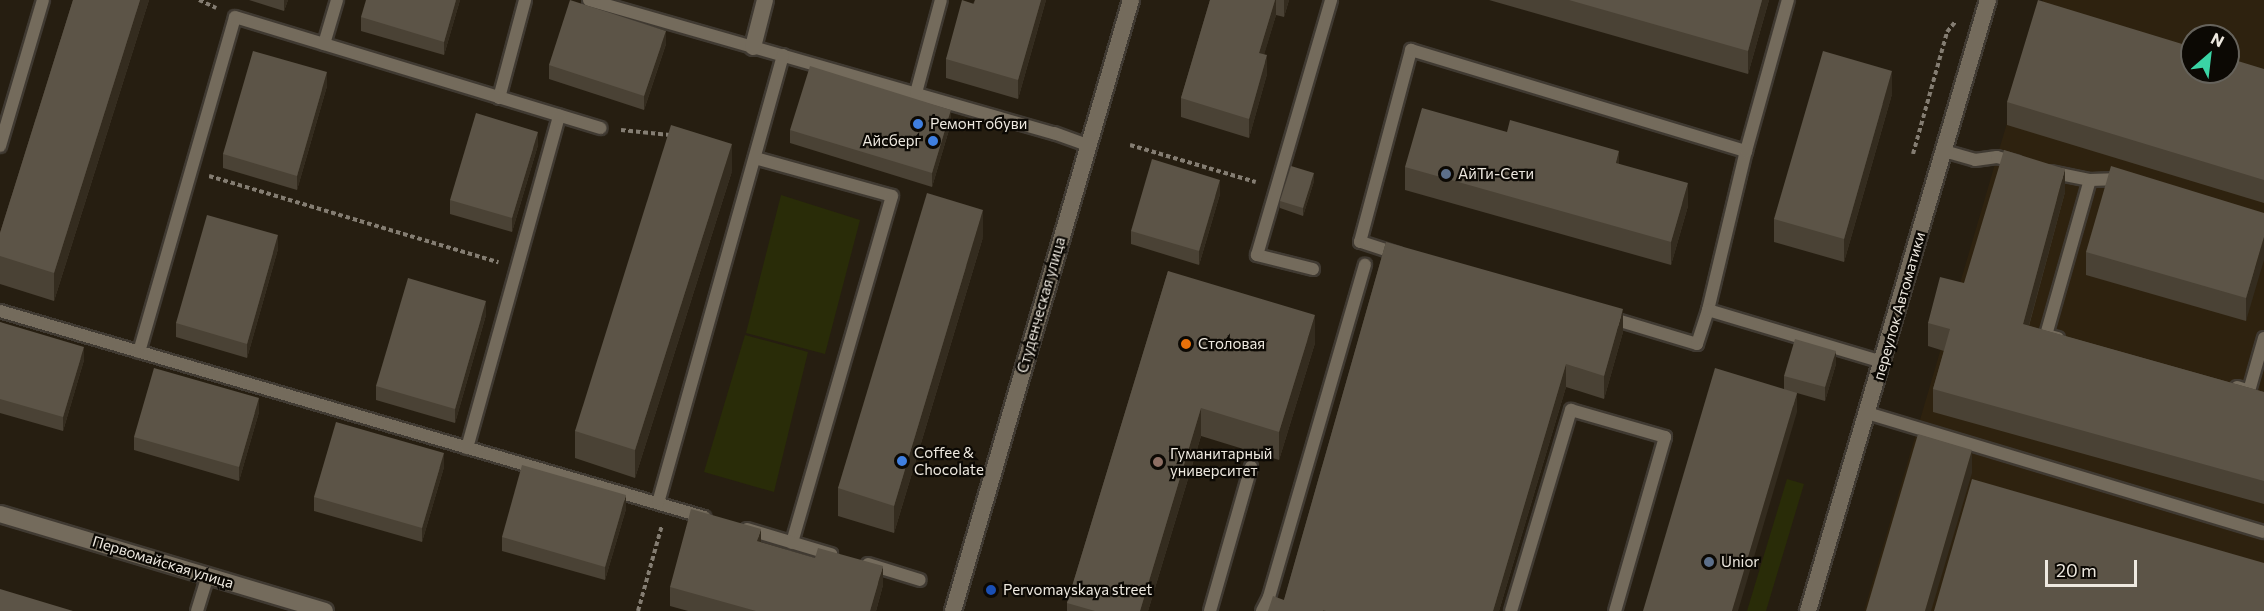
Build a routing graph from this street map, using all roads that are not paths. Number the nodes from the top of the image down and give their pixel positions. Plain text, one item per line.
1 (43, 0) edge
2 (337, 0) edge
3 (525, 0) edge
4 (589, 0) edge
5 (765, 0) edge
6 (941, 0) edge
7 (1131, 0) edge
8 (1331, 0) edge
9 (1788, 0) edge
10 (1988, 0) edge
11 (324, 44) junction
12 (753, 46) junction
13 (783, 55) junction
14 (916, 93) junction
15 (499, 98) junction
16 (558, 116) junction
17 (600, 128) road end
18 (1087, 145) junction
19 (0, 146) edge
20 (1746, 151) junction
21 (1944, 151) junction
22 (755, 158) junction
23 (2090, 180) junction
24 (2135, 184) edge
25 (1416, 260) edge
26 (1365, 266) dead end
27 (1313, 269) dead end
28 (1708, 310) junction
29 (0, 311) edge
30 (1596, 314) edge
31 (2264, 338) edge
32 (2069, 341) edge
33 (139, 352) junction
34 (1882, 362) junction
35 (2227, 384) edge
36 (1867, 413) junction
37 (467, 447) junction
38 (1251, 467) dead end
39 (663, 505) junction
40 (0, 514) edge
41 (713, 519) edge
42 (736, 526) edge
43 (2264, 532) edge
44 (792, 543) junction
45 (208, 575) junction
46 (920, 580) dead end
47 (197, 611) edge
48 (325, 611) edge
49 (953, 611) edge
50 (1210, 611) edge
51 (1262, 611) edge
52 (1511, 611) edge
53 (1616, 611) edge
54 (1808, 611) edge

1 - 19 lane
2 - 11 lane
3 - 15 lane
4 - 12 lane
5 - 12 street
6 - 14 lane
7 - 18 street, Студенческая улица
8 - 27 lane
9 - 20 lane
10 - 21 street, переулок Автоматики
11 - 15 lane
11 - 33 lane
12 - 13 lane
13 - 14 lane
13 - 22 lane
14 - 18 lane
15 - 16 lane
16 - 17 lane
16 - 37 lane
18 - 49 street, Студенческая улица
20 - 25 lane
20 - 28 lane
21 - 23 lane
21 - 34 street, переулок Автоматики
22 - 39 lane
22 - 44 lane
23 - 24 lane
23 - 32 lane
26 - 51 lane
28 - 30 lane
28 - 34 lane
29 - 33 lane
31 - 35 lane
33 - 37 lane
34 - 36 street, переулок Автоматики
36 - 43 lane
36 - 54 street, переулок Автоматики
37 - 39 lane
38 - 50 lane
39 - 41 lane
40 - 45 street, Первомайская улица
42 - 44 lane
44 - 46 lane
45 - 47 lane
45 - 48 street, Первомайская улица
52 - 53 lane

